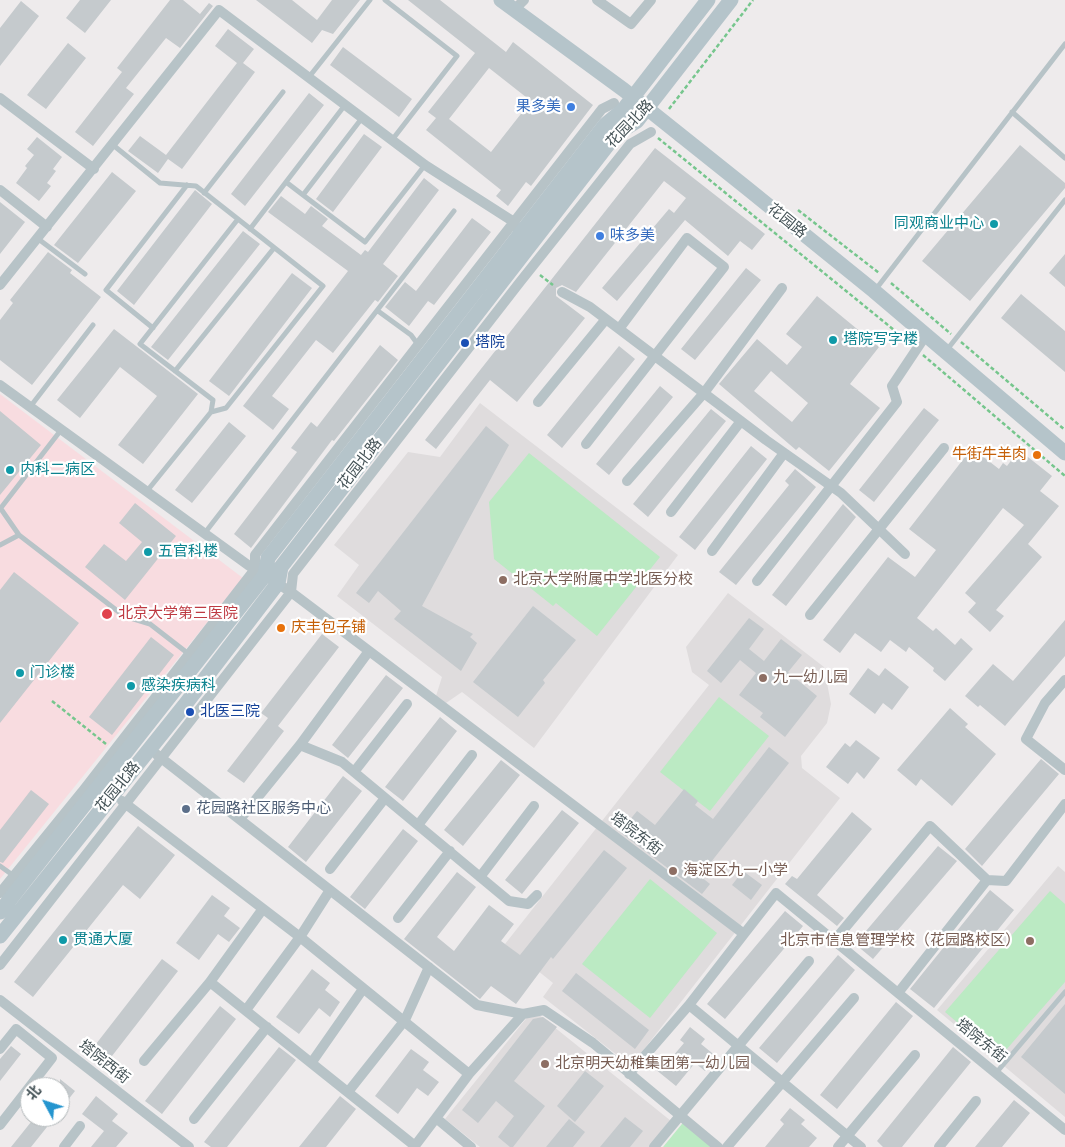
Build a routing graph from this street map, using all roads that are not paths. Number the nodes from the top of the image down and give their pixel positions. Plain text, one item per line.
1 (370, 0) edge
2 (385, 0) edge
3 (501, 0) edge
4 (597, 0) edge
5 (651, 0) edge
6 (708, 0) edge
7 (731, 0) edge
8 (519, 5) edge
9 (1065, 44) edge
10 (309, 77) junction
11 (282, 92) dead end
12 (0, 98) edge
13 (633, 98) junction
14 (614, 103) dead end
15 (345, 105) junction
16 (646, 109) junction
17 (1012, 112) junction
18 (362, 117) junction
19 (656, 126) junction
20 (392, 140) junction
21 (112, 146) junction
22 (1065, 158) edge
23 (425, 165) junction
24 (94, 169) junction
25 (286, 182) junction
26 (187, 185) junction
27 (0, 190) edge
28 (204, 193) junction
29 (303, 195) junction
30 (1065, 200) edge
31 (454, 211) dead end
32 (238, 219) junction
33 (47, 227) junction
34 (517, 228) junction
35 (250, 229) junction
36 (37, 237) junction
37 (274, 248) junction
38 (85, 274) dead end
39 (0, 285) edge
40 (782, 288) dead end
41 (874, 291) junction
42 (562, 292) dead end
43 (378, 311) junction
44 (606, 319) junction
45 (93, 325) dead end
46 (153, 328) junction
47 (619, 329) junction
48 (926, 335) junction
49 (423, 348) junction
50 (946, 352) junction
51 (656, 356) junction
52 (175, 371) junction
53 (0, 385) edge
54 (704, 393) junction
55 (538, 402) dead end
56 (29, 407) junction
57 (211, 412) junction
58 (741, 421) junction
59 (61, 430) junction
60 (586, 444) dead end
61 (944, 448) dead end
62 (784, 452) junction
63 (1065, 453) edge
64 (628, 481) dead end
65 (830, 485) junction
66 (146, 491) junction
67 (0, 509) edge
68 (671, 512) dead end
69 (879, 529) junction
70 (204, 534) junction
71 (19, 535) junction
72 (0, 545) edge
73 (712, 550) dead end
74 (905, 554) dead end
75 (266, 576) junction
76 (757, 581) dead end
77 (291, 592) junction
78 (810, 616) dead end
79 (369, 651) junction
80 (192, 657) junction
81 (1065, 680) edge
82 (407, 704) dead end
83 (300, 745) junction
84 (155, 753) junction
85 (472, 755) dead end
86 (1065, 770) edge
87 (354, 772) junction
88 (113, 794) junction
89 (385, 798) junction
90 (125, 804) junction
91 (1065, 804) edge
92 (534, 806) dead end
93 (240, 819) junction
94 (418, 825) junction
95 (450, 851) junction
96 (0, 866) edge
97 (330, 869) dead end
98 (480, 876) junction
99 (18, 879) junction
100 (987, 880) junction
101 (330, 890) junction
102 (0, 892) edge
103 (537, 895) dead end
104 (262, 910) junction
105 (0, 912) edge
106 (398, 918) dead end
107 (744, 934) junction
108 (0, 936) edge
109 (300, 937) junction
110 (834, 941) junction
111 (809, 961) dead end
112 (0, 965) edge
113 (429, 967) junction
114 (210, 982) junction
115 (363, 988) junction
116 (898, 992) junction
117 (1065, 992) edge
118 (854, 998) dead end
119 (0, 1000) edge
120 (690, 1004) junction
121 (246, 1010) junction
122 (523, 1014) junction
123 (405, 1020) junction
124 (267, 1027) junction
125 (738, 1045) junction
126 (0, 1049) edge
127 (915, 1055) dead end
128 (144, 1061) dead end
129 (312, 1062) junction
130 (996, 1073) junction
131 (469, 1074) junction
132 (629, 1074) junction
133 (783, 1082) junction
134 (348, 1092) junction
135 (976, 1101) dead end
136 (679, 1116) junction
137 (436, 1118) junction
138 (194, 1119) dead end
139 (0, 1125) edge
140 (80, 1126) dead end
141 (1065, 1130) edge
142 (847, 1136) junction
143 (415, 1146) edge
144 (64, 1147) edge
145 (189, 1147) edge
146 (471, 1147) edge
147 (654, 1147) edge
148 (718, 1147) edge
149 (728, 1147) edge
150 (838, 1147) edge
151 (861, 1147) edge
152 (939, 1147) edge

1 - 10 lane
2 - 20 lane
3 - 8 street, 花园路
4 - 5 street
6 - 13 street, 花园北路
7 - 16 street, 花园北路
8 - 13 street, 花园路
9 - 17 lane
10 - 15 street
10 - 21 street
11 - 28 lane
12 - 24 street
13 - 16 street, 花园路
13 - 34 street, 花园北路
14 - 34 street
15 - 18 street
15 - 25 lane
16 - 19 street, 花园路
16 - 75 street, 花园北路
17 - 22 lane
17 - 41 lane
18 - 20 street
18 - 29 lane
19 - 41 street, 花园路
19 - 77 street
20 - 23 street
21 - 24 street
21 - 26 lane
23 - 29 lane
23 - 34 street
24 - 33 street
25 - 29 lane
25 - 35 lane
26 - 28 lane
26 - 46 lane
27 - 33 street
28 - 32 lane
30 - 50 lane
31 - 43 lane
32 - 35 lane
32 - 46 lane
33 - 36 street
34 - 49 street, 花园北路
35 - 37 lane
36 - 38 lane
36 - 39 street
37 - 52 lane
37 - 57 lane
40 - 54 street
41 - 48 street, 花园路
42 - 44 street
43 - 49 lane
43 - 70 lane
44 - 47 street
44 - 55 street
45 - 56 lane
46 - 52 lane
47 - 51 street
47 - 51 street
48 - 50 street, 花园路
48 - 65 street
49 - 75 street, 花园北路
50 - 63 street, 花园路
51 - 54 street
51 - 60 street
52 - 57 lane
53 - 56 street, 塔院东街
54 - 58 street
54 - 64 street
56 - 59 street, 塔院东街
57 - 66 lane
58 - 62 street
58 - 68 street
59 - 66 street, 塔院东街
59 - 67 lane
61 - 69 street
62 - 65 street
62 - 73 street
65 - 69 street
65 - 76 street
66 - 70 street, 塔院东街
67 - 71 lane
69 - 74 street
69 - 78 street
70 - 75 street, 塔院东街
71 - 72 lane
71 - 80 lane
75 - 77 street, 塔院东街
75 - 80 street, 花园北路
75 - 84 street, 花园北路
77 - 79 street, 塔院东街
77 - 84 street
79 - 83 street
79 - 107 street, 塔院东街
80 - 99 street, 花园北路
80 - 99 street
81 - 86 street
82 - 87 street
83 - 87 street
83 - 93 street
84 - 88 street, 花园北路
84 - 90 street
84 - 93 street
85 - 94 street
87 - 89 street
88 - 90 street
88 - 108 street, 花园北路
89 - 94 street
89 - 97 street
90 - 104 street
90 - 112 street
91 - 100 street
92 - 98 street
93 - 101 street
94 - 95 street
95 - 98 street
95 - 106 street
96 - 99 lane
98 - 103 street
99 - 102 street
99 - 105 street, 花园北路
100 - 110 street
100 - 116 street
101 - 109 street
101 - 113 street
104 - 109 street
104 - 114 street
107 - 110 street, 塔院东街
107 - 120 street
109 - 115 street
109 - 121 street
110 - 116 street, 塔院东街
111 - 125 street
113 - 122 street
113 - 123 street
114 - 121 street
114 - 128 street
115 - 123 street
115 - 129 street
116 - 130 street, 塔院东街
117 - 130 lane
118 - 133 street
119 - 145 street, 塔院西街
120 - 125 street
120 - 132 street
121 - 124 street
122 - 131 street
122 - 132 street
123 - 131 street
123 - 134 street
124 - 129 street
124 - 138 street
125 - 133 street
125 - 136 street
126 - 139 street
127 - 142 street
129 - 134 street
130 - 141 street, 塔院东街
131 - 137 street
132 - 136 street
133 - 142 street
133 - 149 street
134 - 143 street
135 - 152 street
136 - 147 street
136 - 148 street
137 - 143 street
137 - 146 street
140 - 144 street
142 - 150 street
142 - 151 street

